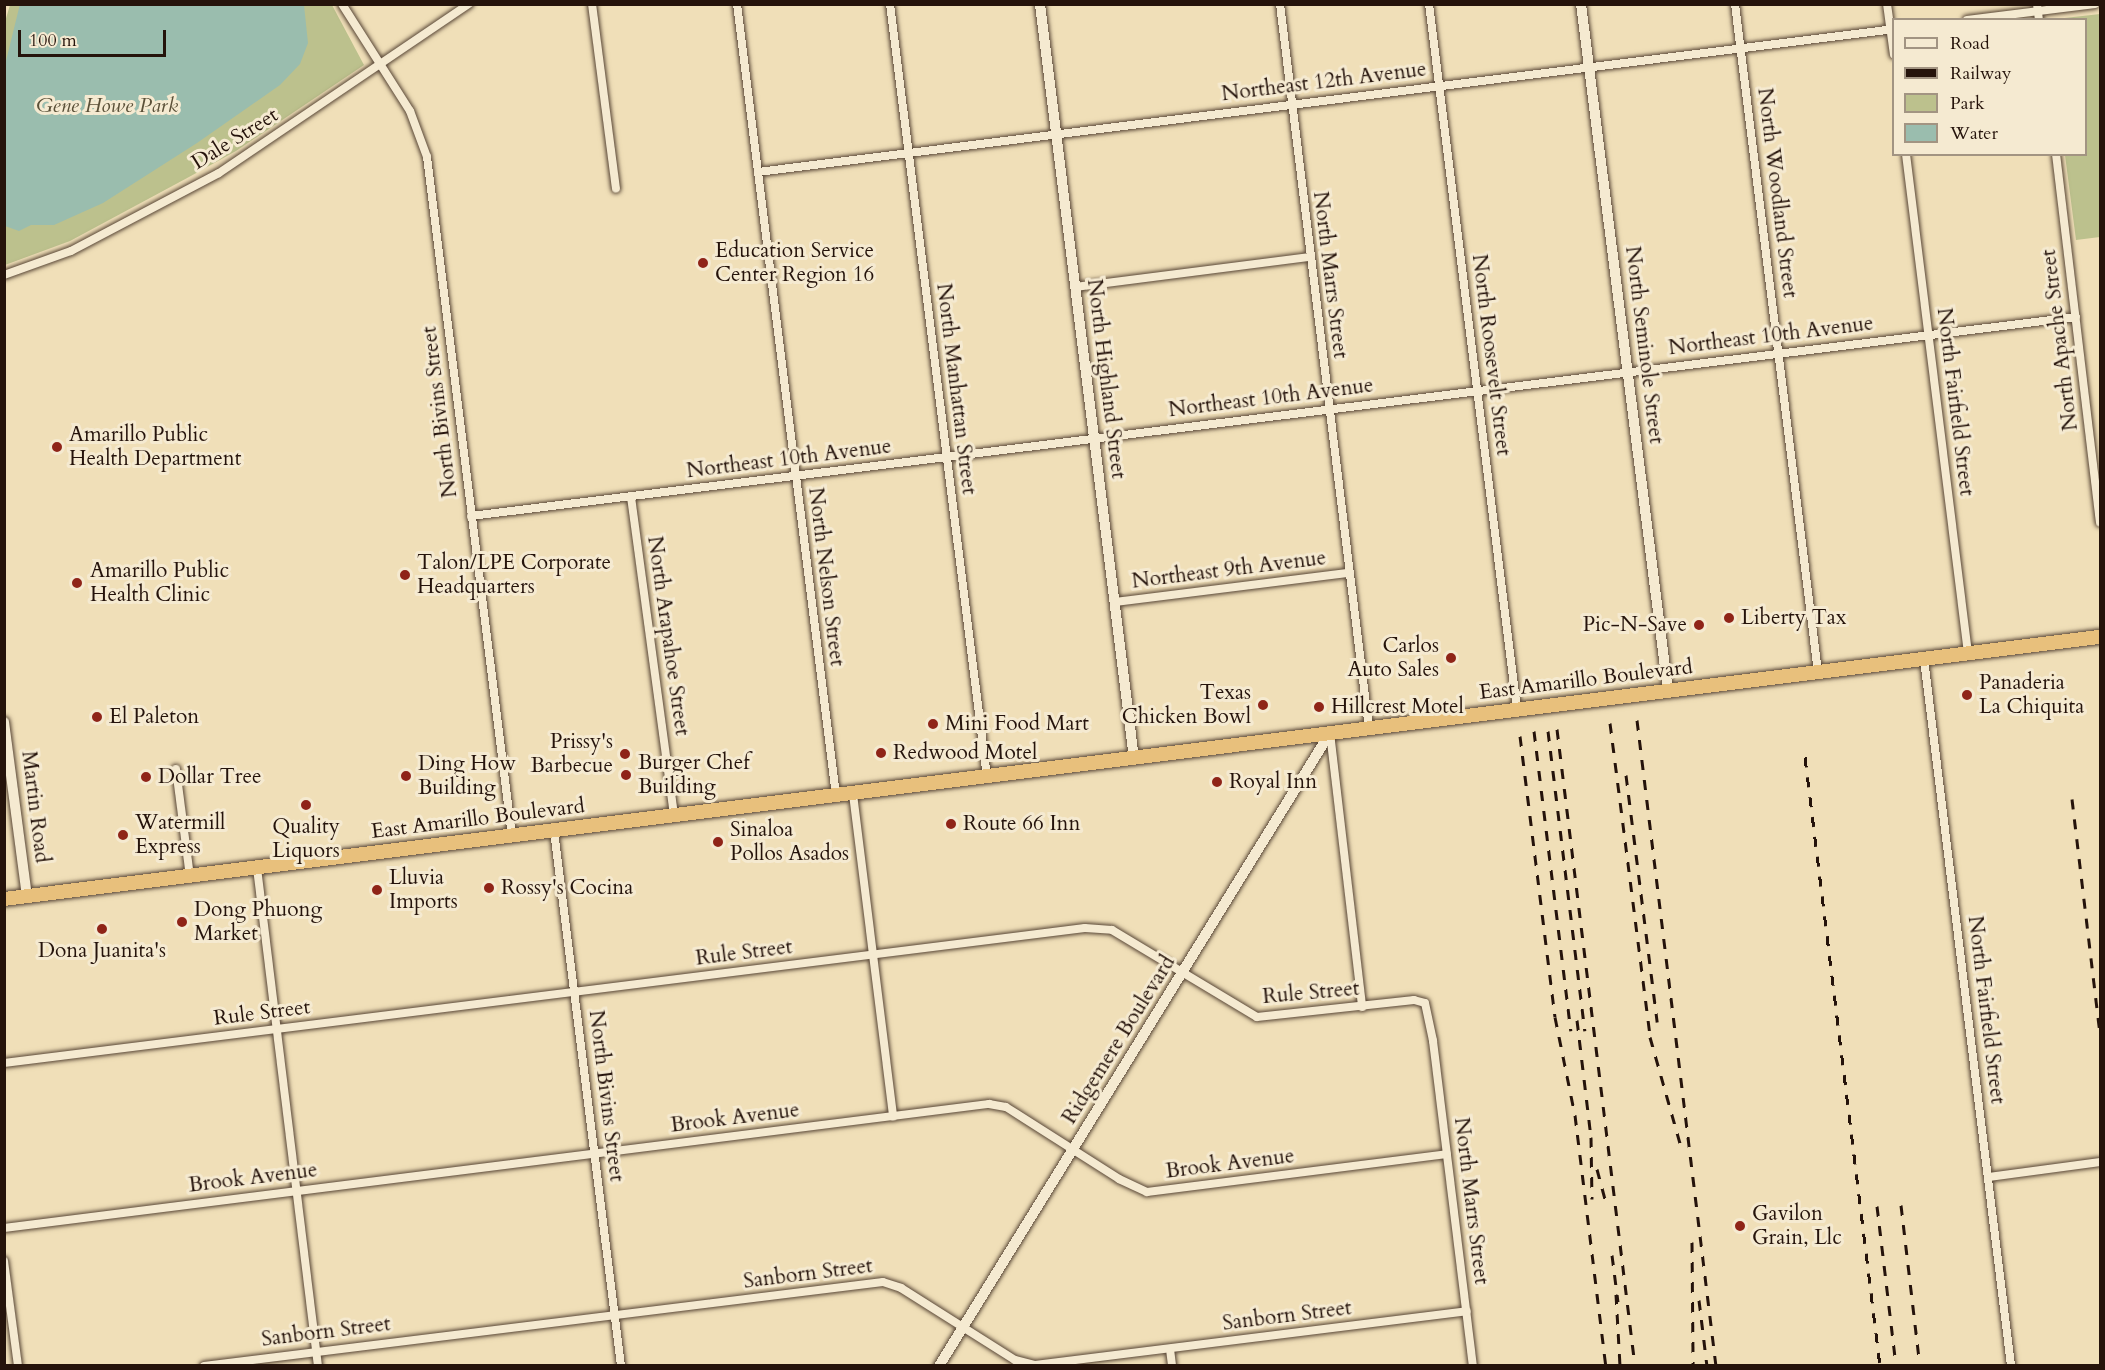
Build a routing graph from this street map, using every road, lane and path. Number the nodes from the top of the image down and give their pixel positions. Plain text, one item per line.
1 (342, 4) edge
2 (469, 4) edge
3 (592, 4) edge
4 (737, 4) edge
5 (890, 4) edge
6 (1040, 4) edge
7 (1280, 4) edge
8 (1429, 4) edge
9 (1581, 4) edge
10 (1735, 4) edge
11 (1887, 4) edge
12 (2096, 4) edge
13 (2038, 12) edge
14 (1985, 18) edge
15 (1892, 29) edge
16 (1740, 48) junction
17 (380, 65) junction
18 (1589, 68) junction
19 (1439, 87) junction
20 (1292, 104) junction
21 (1056, 134) junction
22 (908, 153) junction
23 (1906, 156) edge
24 (2056, 156) edge
25 (758, 172) junction
26 (616, 188) dead end
27 (1310, 257) junction
28 (4, 275) edge
29 (1075, 287) junction
30 (2076, 317) junction
31 (1929, 335) junction
32 (1778, 353) junction
33 (1627, 372) junction
34 (1477, 391) junction
35 (1329, 410) junction
36 (1093, 439) junction
37 (946, 458) junction
38 (796, 476) junction
39 (630, 497) junction
40 (471, 516) junction
41 (2100, 522) edge
42 (1349, 573) junction
43 (1115, 602) junction
44 (2100, 637) edge
45 (1968, 653) junction
46 (1924, 659) junction
47 (1818, 672) junction
48 (1668, 691) junction
49 (1517, 710) junction
50 (4, 722) edge
51 (1369, 729) junction
52 (1330, 733) junction
53 (1134, 759) junction
54 (177, 769) dead end
55 (987, 777) junction
56 (853, 794) junction
57 (836, 796) junction
58 (674, 816) junction
59 (554, 831) junction
60 (512, 837) junction
61 (257, 868) junction
62 (190, 877) junction
63 (27, 897) junction
64 (4, 899) edge
65 (873, 955) junction
66 (1184, 974) junction
67 (575, 991) junction
68 (1362, 1007) junction
69 (276, 1030) junction
70 (1433, 1041) joint
71 (4, 1063) edge
72 (893, 1116) junction
73 (1073, 1150) junction
74 (595, 1154) junction
75 (1447, 1155) junction
76 (2100, 1162) edge
77 (1989, 1177) junction
78 (297, 1191) junction
79 (4, 1228) edge
80 (4, 1261) edge
81 (1467, 1311) junction
82 (615, 1315) junction
83 (963, 1326) junction
84 (1170, 1349) junction
85 (316, 1352) junction
86 (18, 1365) edge
87 (204, 1365) edge
88 (318, 1365) edge
89 (621, 1365) edge
90 (939, 1365) edge
91 (1172, 1365) edge
92 (1473, 1365) edge
93 (2011, 1365) edge

1 - 17 street, North Bivins Street
2 - 17 street, Dale Street
3 - 26 street
4 - 25 street, North Nelson Street
5 - 22 street, North Manhattan Street
6 - 21 street, North Highland Street
7 - 20 street, North Marrs Street
8 - 19 street, North Roosevelt Street
9 - 18 street, North Seminole Street
10 - 16 street, North Woodland Street
11 - 15 street
12 - 13 street
13 - 14 street
15 - 16 street, Northeast 12th Avenue
16 - 18 street, Northeast 12th Avenue
16 - 32 street, North Woodland Street
17 - 28 street, Dale Street
17 - 40 street, North Bivins Street
18 - 19 street, Northeast 12th Avenue
18 - 33 street, North Seminole Street
19 - 20 street, Northeast 12th Avenue
19 - 34 street, North Roosevelt Street
20 - 21 street, Northeast 12th Avenue
20 - 27 street, North Marrs Street
21 - 22 street, Northeast 12th Avenue
21 - 29 street, North Highland Street
22 - 25 street, Northeast 12th Avenue
22 - 37 street, North Manhattan Street
23 - 31 street, North Fairfield Street
24 - 30 street, North Apache Street
25 - 38 street, North Nelson Street
27 - 29 street
27 - 35 street, North Marrs Street
29 - 36 street, North Highland Street
30 - 31 street, Northeast 10th Avenue
30 - 41 street, North Apache Street
31 - 32 street, Northeast 10th Avenue
31 - 45 street, North Fairfield Street
32 - 33 street, Northeast 10th Avenue
32 - 47 street, North Woodland Street
33 - 34 street, Northeast 10th Avenue
33 - 48 street, North Seminole Street
34 - 35 street, Northeast 10th Avenue
34 - 49 street, North Roosevelt Street
35 - 36 street, Northeast 10th Avenue
35 - 42 street, North Marrs Street
36 - 37 street, Northeast 10th Avenue
36 - 43 street, North Highland Street
37 - 38 street, Northeast 10th Avenue
37 - 55 street, North Manhattan Street
38 - 39 street, Northeast 10th Avenue
38 - 57 street, North Nelson Street
39 - 40 street, Northeast 10th Avenue
39 - 58 street, North Arapahoe Street
40 - 60 street, North Bivins Street
42 - 43 street, Northeast 9th Avenue
42 - 51 street, North Marrs Street
43 - 53 street, North Highland Street
44 - 45 highway, East Amarillo Boulevard
45 - 46 highway, East Amarillo Boulevard
46 - 47 highway, East Amarillo Boulevard
46 - 77 street, North Fairfield Street
47 - 48 highway, East Amarillo Boulevard
48 - 49 highway, East Amarillo Boulevard
49 - 51 highway, East Amarillo Boulevard
50 - 63 street, Martin Road
51 - 52 highway, East Amarillo Boulevard
52 - 53 highway, East Amarillo Boulevard
52 - 66 street, Ridgemere Boulevard
52 - 68 street
53 - 55 highway, East Amarillo Boulevard
54 - 62 street
55 - 56 highway, East Amarillo Boulevard
56 - 57 highway, East Amarillo Boulevard
56 - 65 street
57 - 58 highway, East Amarillo Boulevard
58 - 59 highway, East Amarillo Boulevard
59 - 60 highway, East Amarillo Boulevard
59 - 67 street, North Bivins Street
60 - 61 highway, East Amarillo Boulevard
61 - 62 highway, East Amarillo Boulevard
61 - 69 street
62 - 63 highway, East Amarillo Boulevard
63 - 64 highway, East Amarillo Boulevard
65 - 66 street, Rule Street
65 - 67 street, Rule Street
65 - 72 street
66 - 68 street, Rule Street
66 - 73 street, Ridgemere Boulevard
67 - 69 street, Rule Street
67 - 74 street, North Bivins Street
68 - 70 street, Rule Street
69 - 71 street, Rule Street
69 - 78 street
70 - 75 street, North Marrs Street
72 - 73 street, Brook Avenue
72 - 74 street, Brook Avenue
73 - 75 street, Brook Avenue
73 - 83 street, Ridgemere Boulevard
74 - 78 street, Brook Avenue
74 - 82 street, North Bivins Street
75 - 81 street, North Marrs Street
76 - 77 street
77 - 93 street, North Fairfield Street
78 - 79 street, Brook Avenue
78 - 85 street
80 - 86 street
81 - 84 street, Sanborn Street
81 - 92 street, North Marrs Street
82 - 83 street, Sanborn Street
82 - 85 street, Sanborn Street
82 - 89 street, North Bivins Street
83 - 84 street, Sanborn Street
83 - 90 street, Ridgemere Boulevard
84 - 91 street
85 - 87 street, Sanborn Street
85 - 88 street

